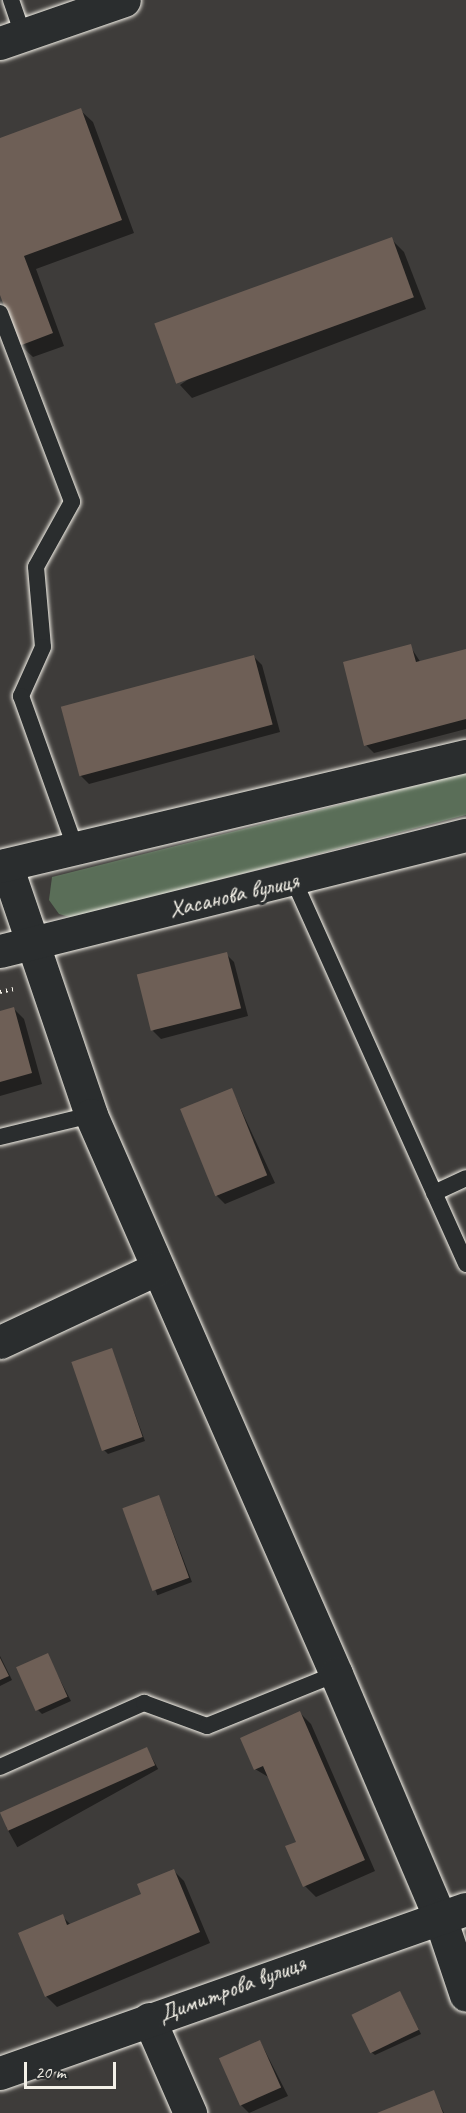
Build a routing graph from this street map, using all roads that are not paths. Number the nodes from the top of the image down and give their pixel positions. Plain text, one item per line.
1 (11, 0) edge
2 (124, 0) edge
3 (12, 39) edge
4 (0, 312) edge
5 (466, 756) edge
6 (466, 835) edge
7 (75, 847) junction
8 (3, 865) edge
9 (294, 881) junction
10 (33, 942) junction
11 (0, 951) edge
12 (91, 1115) junction
13 (0, 1137) edge
14 (466, 1178) edge
15 (434, 1193) junction
16 (466, 1264) edge
17 (158, 1268) junction
18 (0, 1342) edge
19 (336, 1674) junction
20 (0, 1767) edge
21 (453, 1912) edge
22 (466, 1995) edge
23 (149, 2019) junction
24 (0, 2073) edge
25 (190, 2113) edge

1 - 3 lane
2 - 3 street
4 - 7 lane
5 - 7 street
6 - 9 street, Хасанова вулиця
7 - 8 street
8 - 10 street
9 - 10 street, Хасанова вулиця
9 - 15 lane
10 - 11 street, Хасанова вулиця
10 - 12 street
12 - 13 lane
12 - 17 street
14 - 15 lane
15 - 16 lane
17 - 18 street
17 - 19 street
19 - 20 lane
19 - 21 street
21 - 22 street
21 - 23 street, Димитрова вулиця
23 - 24 street, Димитрова вулиця
23 - 25 street

